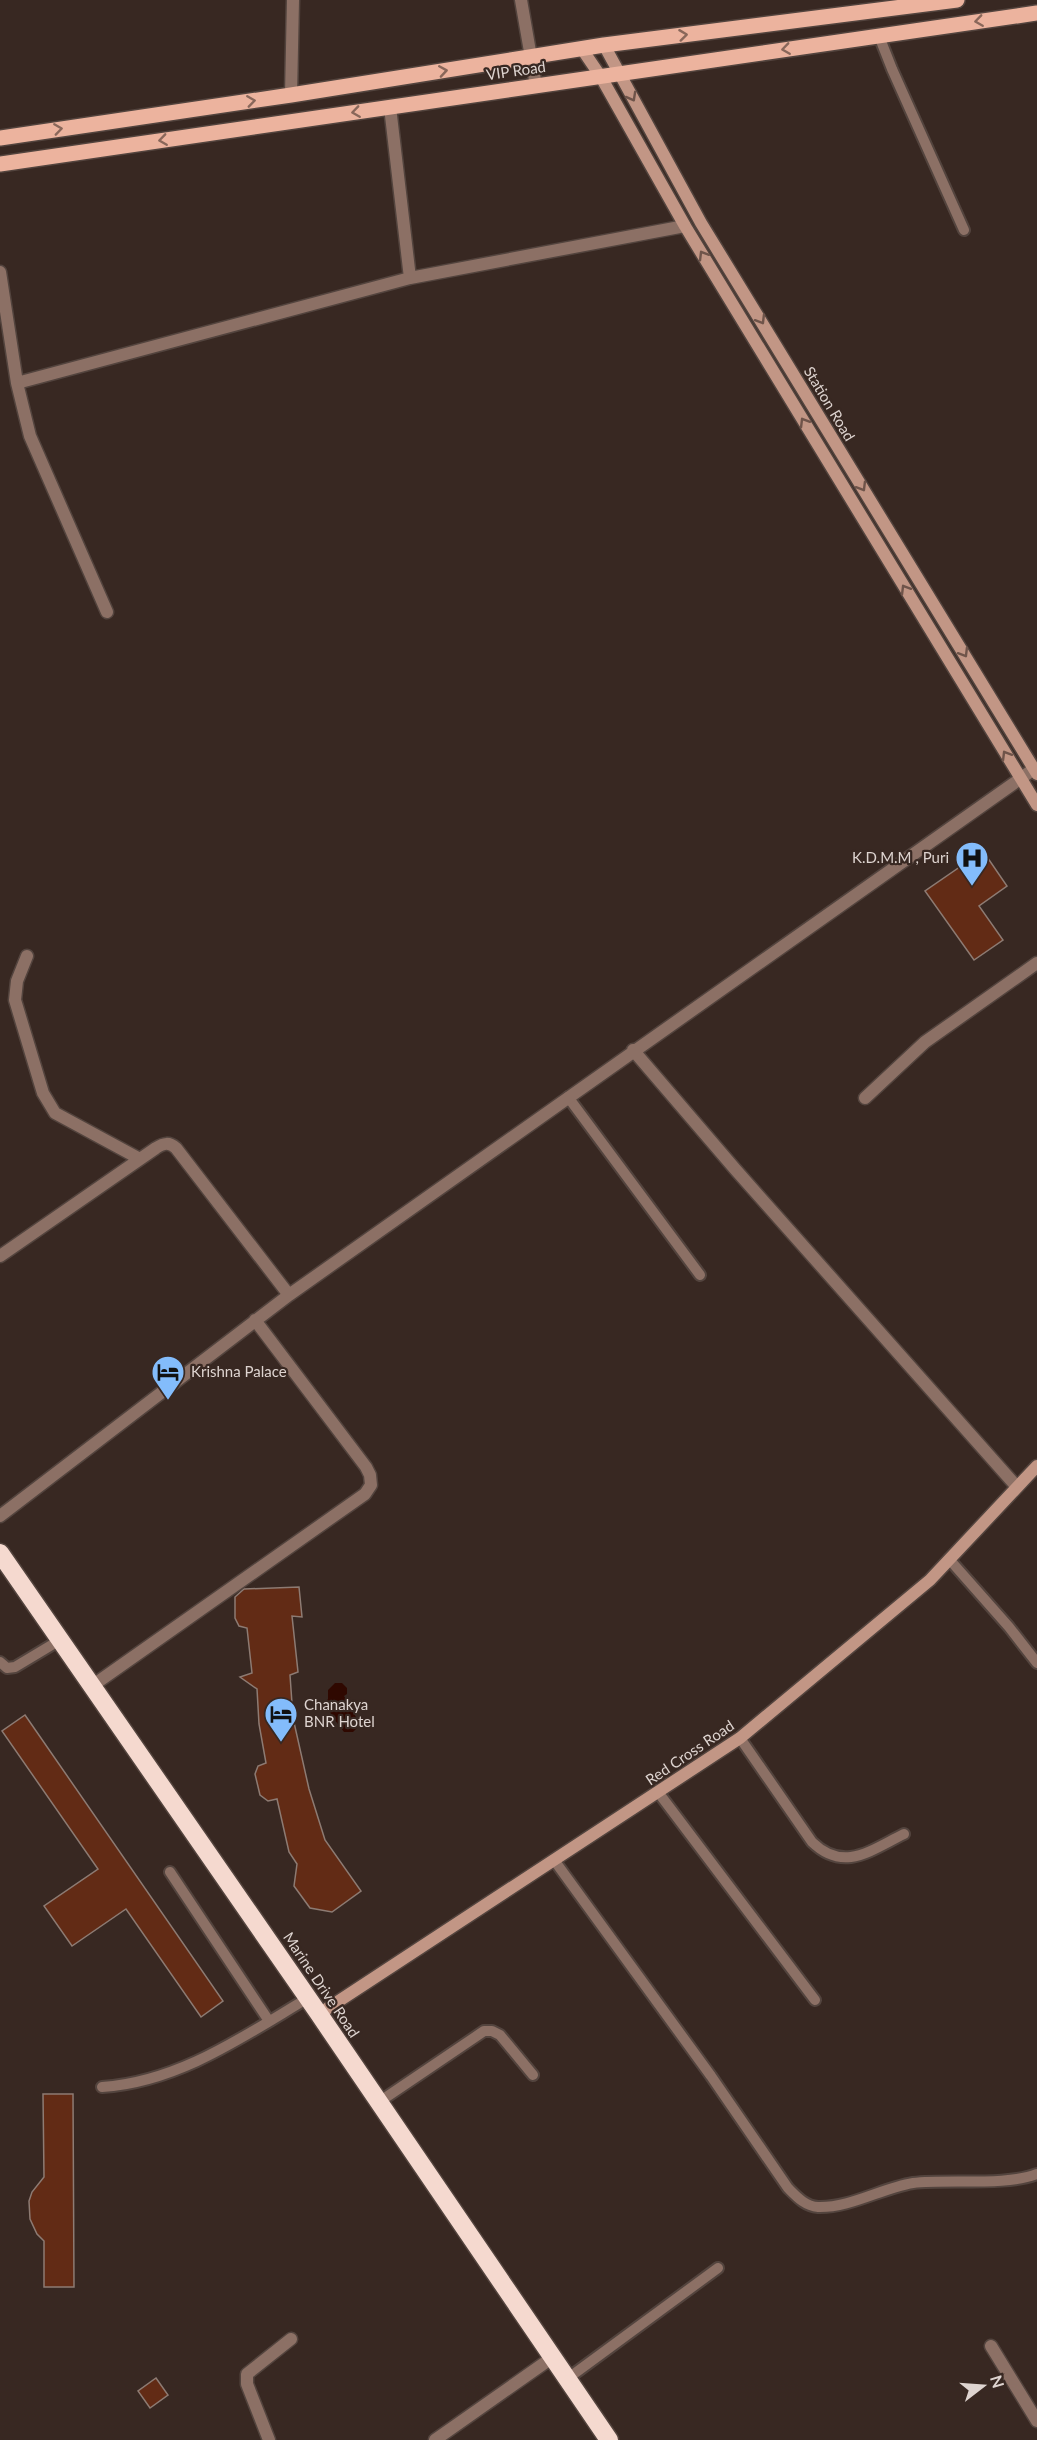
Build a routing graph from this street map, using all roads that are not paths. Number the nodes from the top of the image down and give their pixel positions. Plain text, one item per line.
1 (293, 0) edge
2 (521, 0) edge
3 (957, 0) edge
4 (1037, 13) edge
5 (879, 36) junction
6 (604, 45) junction
7 (582, 49) junction
8 (531, 58) junction
9 (620, 74) junction
10 (601, 77) junction
11 (536, 86) junction
12 (291, 96) junction
13 (390, 107) junction
14 (0, 138) edge
15 (0, 164) edge
16 (685, 226) junction
17 (964, 230) dead end
18 (0, 272) edge
19 (410, 278) junction
20 (17, 383) junction
21 (107, 612) dead end
22 (1035, 771) edge
23 (1019, 777) junction
24 (1037, 805) edge
25 (27, 956) dead end
26 (1037, 963) edge
27 (633, 1050) junction
28 (568, 1097) junction
29 (865, 1098) dead end
30 (140, 1159) junction
31 (0, 1256) edge
32 (700, 1275) dead end
33 (289, 1294) junction
34 (255, 1320) junction
35 (1037, 1466) edge
36 (1017, 1487) junction
37 (0, 1516) edge
38 (0, 1553) edge
39 (949, 1559) junction
40 (60, 1640) junction
41 (0, 1662) edge
42 (1037, 1663) edge
43 (92, 1686) junction
44 (741, 1738) junction
45 (658, 1792) junction
46 (904, 1834) dead end
47 (554, 1860) junction
48 (170, 1872) dead end
49 (308, 1998) junction
50 (815, 2000) dead end
51 (319, 2014) junction
52 (269, 2020) junction
53 (533, 2075) dead end
54 (102, 2087) dead end
55 (379, 2102) junction
56 (1037, 2174) edge
57 (718, 2268) dead end
58 (291, 2339) dead end
59 (991, 2346) dead end
60 (553, 2357) junction
61 (567, 2379) junction
62 (1037, 2421) edge
63 (269, 2440) edge
64 (435, 2440) edge
65 (609, 2440) edge

1 - 12 street
2 - 8 street
6 -> 3 main road, VIP Road
4 -> 5 main road, VIP Road
5 -> 9 main road, VIP Road
5 - 17 lane
6 - 7 main road, VIP Road
6 - 9 main road, Station Road
7 - 8 main road, VIP Road
7 - 10 main road
8 - 11 street
12 -> 8 main road, VIP Road
9 - 10 main road, VIP Road
9 -> 22 main road, Station Road
10 - 11 main road, VIP Road
10 - 16 main road
11 - 13 main road, VIP Road
14 -> 12 main road, VIP Road
13 -> 15 main road, VIP Road
13 - 19 street
16 - 19 street
23 -> 16 main road
18 - 20 street
19 - 20 street
20 - 21 street
22 - 23 street
23 - 24 main road
23 - 27 street
25 - 30 street
26 - 29 street
27 - 28 street
27 - 36 street
28 - 32 lane
28 - 33 street
30 - 31 street
30 - 33 street
33 - 34 street
34 - 37 street
34 - 43 street
35 - 36 main road, Red Cross Road
36 - 39 main road, Red Cross Road
38 - 40 highway, Marine Drive Road
39 - 42 lane
39 - 44 main road, Red Cross Road
40 - 41 lane
40 - 43 highway, Marine Drive Road
43 - 49 highway, Marine Drive Road
44 - 45 main road, Red Cross Road
44 - 46 lane
45 - 47 main road, Red Cross Road
45 - 50 lane
47 - 51 main road, Red Cross Road
47 - 56 lane
48 - 52 lane
49 - 51 highway, Marine Drive Road
49 - 52 lane
51 - 55 highway, Marine Drive Road
52 - 54 lane
53 - 55 lane
55 - 60 highway, Marine Drive Road
57 - 61 lane
58 - 63 street
59 - 62 street
60 - 61 highway, Marine Drive Road
60 - 64 street
61 - 65 highway, Marine Drive Road

